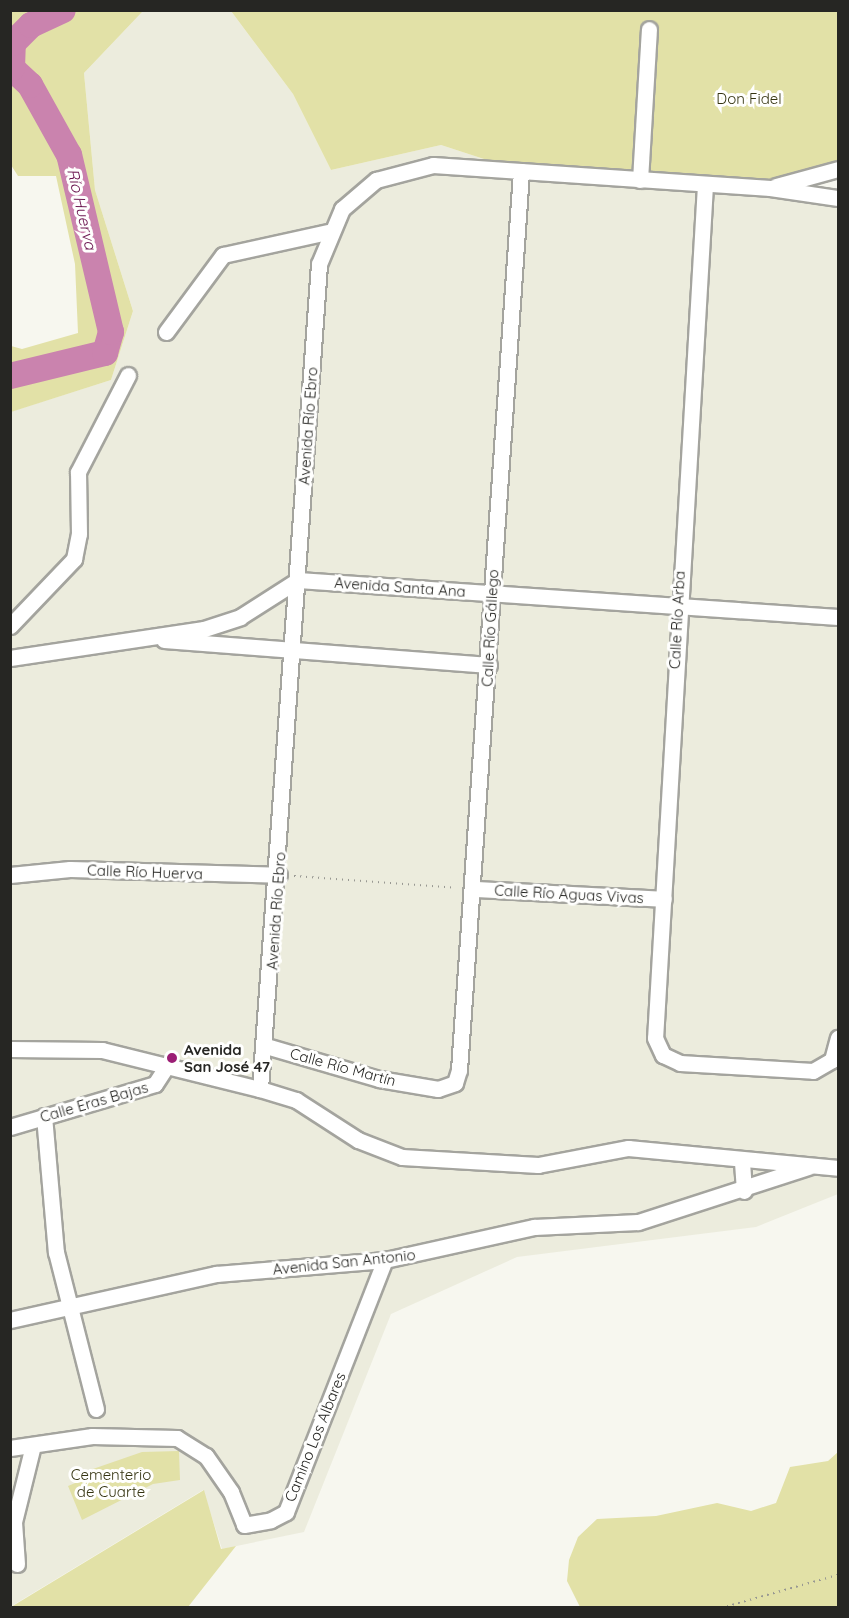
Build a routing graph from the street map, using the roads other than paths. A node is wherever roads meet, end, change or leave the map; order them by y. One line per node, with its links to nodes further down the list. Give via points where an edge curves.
1 (649, 29): 4 (street)
2 (838, 168): 6 (street, Avenida Río Ebro)
3 (521, 171): 4 (street, Avenida Río Ebro); 8 (street, Avenida Río Ebro, via 433,165 395,171 353,197); 12 (street, Calle Río Gállego)
4 (640, 180): 5 (street, Avenida Río Ebro)
5 (705, 184): 6 (street, Avenida Río Ebro); 13 (street, Calle Río Arba)
6 (771, 188): 7 (street, Avenida Río Ebro)
7 (838, 198)
8 (328, 232): 9 (street, via 223,255); 11 (street, Avenida Río Ebro, via 319,264)
9 (166, 332)
10 (128, 375): 15 (street, via 78,472 79,534 74,559)
11 (298, 580): 12 (street, Avenida Santa Ana); 16 (street, via 225,623); 17 (street, Avenida Río Ebro)
12 (491, 593): 13 (street, Avenida Santa Ana); 19 (street, Calle Río Gállego)
13 (677, 608): 14 (street, Avenida Santa Ana); 23 (street, Calle Río Arba)
14 (838, 618)
15 (10, 626)
16 (155, 639): 17 (street); 18 (street)
17 (292, 652): 19 (street); 21 (street, Avenida Río Ebro)
18 (10, 658)
19 (489, 665): 22 (street, Calle Río Gállego)
20 (10, 875): 21 (street, Calle Río Huerva, via 70,869)
21 (279, 875): 25 (street, Avenida Río Ebro)
22 (474, 889): 23 (street, Calle Río Aguas Vivas); 28 (street, Calle Río Gállego)
23 (664, 899): 24 (street, Calle Río Arba, via 655,1032 663,1054 680,1063 813,1071 832,1060)
24 (838, 1038)
25 (266, 1046): 28 (street, Calle Río Martín, via 379,1079 438,1089); 29 (street, Avenida Río Ebro)
26 (10, 1049): 27 (street, via 102,1050)
27 (168, 1064): 29 (street); 30 (street, Calle Eras Bajas, via 155,1084)
28 (455, 1083)
29 (261, 1089): 32 (street, via 296,1100 358,1140 402,1156 538,1165 628,1148)
30 (44, 1116): 31 (street, Calle Eras Bajas); 37 (street, via 54,1238)
31 (10, 1127)
32 (742, 1162): 33 (street); 35 (street)
33 (814, 1165): 34 (street); 35 (street, Avenida San Antonio)
34 (838, 1167)
35 (744, 1191): 36 (street, Avenida San Antonio, via 638,1222 534,1227)
36 (385, 1260): 37 (street, Avenida San Antonio, via 216,1274); 41 (street, Camino Los Albares, via 286,1512 271,1520 244,1524 231,1492 206,1456 177,1438 92,1436)
37 (70, 1304): 38 (street, Avenida San Antonio); 39 (street)
38 (10, 1320)
39 (96, 1409)
40 (10, 1448): 41 (street, Camino Los Albares)
41 (32, 1449): 42 (street, via 14,1522)
42 (17, 1564)

